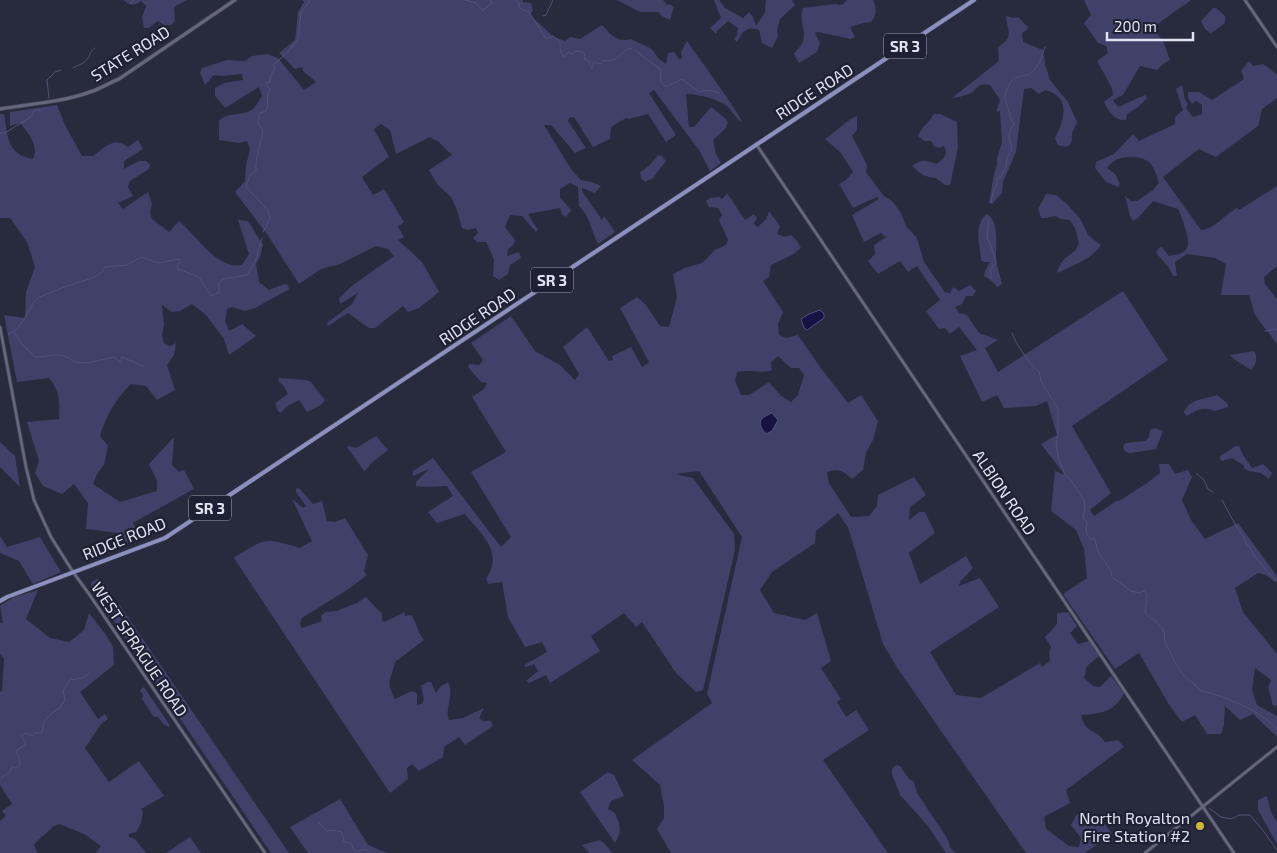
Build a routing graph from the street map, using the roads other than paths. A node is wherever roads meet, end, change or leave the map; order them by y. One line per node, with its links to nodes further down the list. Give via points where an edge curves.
1 (235, 0): 5 (main road, STATE ROAD, via 107,85 73,97)
2 (974, 0): 6 (main road, RIDGE ROAD / SR 3)
3 (1246, 0): 4 (street)
4 (1277, 47)
5 (0, 109)
6 (756, 144): 8 (main road, RIDGE ROAD / SR 3, via 165,538); 11 (street, ALBION ROAD)
7 (0, 327): 8 (street, WEST SPRAGUE ROAD, via 34,500 51,537)
8 (73, 572): 9 (main road, RIDGE ROAD / SR 3); 12 (street, WEST SPRAGUE ROAD)
9 (0, 601)
10 (1277, 747): 11 (street)
11 (1203, 807): 13 (street); 14 (street, ALBION ROAD)
12 (265, 853)
13 (1145, 853)
14 (1234, 853)

